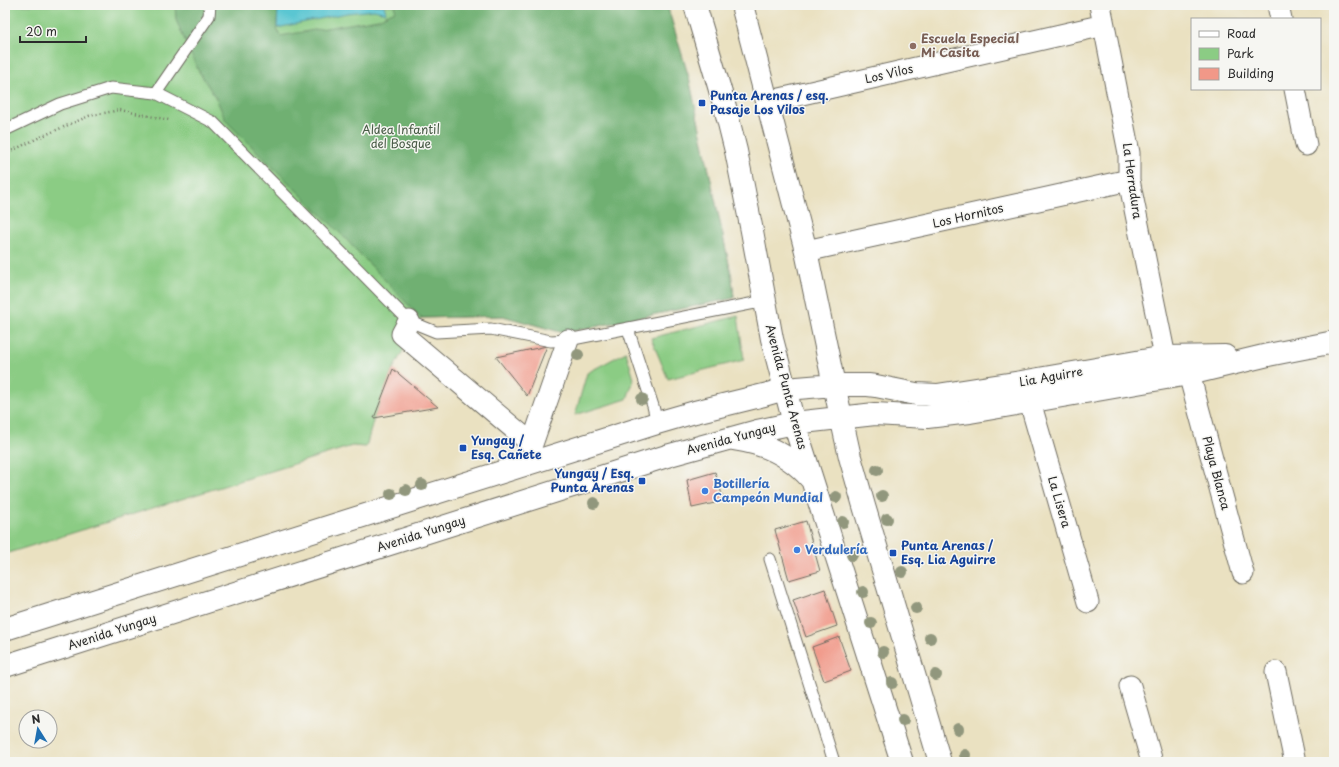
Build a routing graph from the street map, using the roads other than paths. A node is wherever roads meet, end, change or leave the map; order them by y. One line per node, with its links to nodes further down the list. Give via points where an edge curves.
1 (210, 5): 9 (lane, via 209,16)
2 (695, 5): 15 (main road, Avenida Punta Arenas, via 736,152)
3 (742, 5): 10 (main road)
4 (1100, 5): 7 (street, La Herradura)
5 (1278, 5): 6 (street)
6 (1281, 18)
7 (1104, 25): 10 (street, Los Vilos); 13 (street, La Herradura, via 1129,153)
8 (1295, 90): 12 (street)
9 (156, 93): 11 (lane, via 111,88 60,104); 16 (lane, via 214,122)
10 (767, 102): 14 (main road)
11 (5, 130)
12 (1306, 145)
13 (1130, 180): 14 (street, Los Hornitos); 21 (street, La Herradura)
14 (806, 251): 23 (main road)
15 (765, 301): 17 (lane); 24 (main road, Avenida Punta Arenas)
16 (409, 321): 18 (lane, via 436,332 491,329 551,341); 18 (street, via 402,334 532,444)
17 (628, 329): 18 (lane); 28 (lane)
18 (568, 340)
19 (1334, 342): 20 (main road, Lia Aguirre)
20 (1268, 355): 21 (main road, Lia Aguirre); 22 (main road, Lia Aguirre)
21 (1165, 357): 23 (main road, Lia Aguirre, via 937,394 916,394 876,386)
22 (1189, 374): 25 (main road, Lia Aguirre); 32 (street, Playa Blanca)
23 (834, 385): 24 (main road); 26 (main road)
24 (785, 389): 27 (main road, Avenida Punta Arenas); 28 (main road)
25 (1030, 402): 26 (main road, Lia Aguirre, via 927,417 875,414); 33 (street, La Lisera)
26 (841, 417): 27 (main road, Avenida Yungay); 40 (main road, via 864,506)
27 (794, 422): 29 (main road, Avenida Yungay); 30 (main road, Avenida Punta Arenas)
28 (657, 423): 34 (main road)
29 (728, 438): 30 (main road, via 772,449 803,470); 35 (main road, Avenida Yungay)
30 (813, 481): 39 (main road, Avenida Punta Arenas)
31 (770, 559): 38 (lane)
32 (1243, 573)
33 (1088, 602)
34 (5, 629)
35 (5, 666)
36 (1276, 672): 42 (street)
37 (1130, 686): 41 (street)
38 (834, 762)
39 (902, 762)
40 (940, 762)
41 (1152, 762)
42 (1296, 762)

